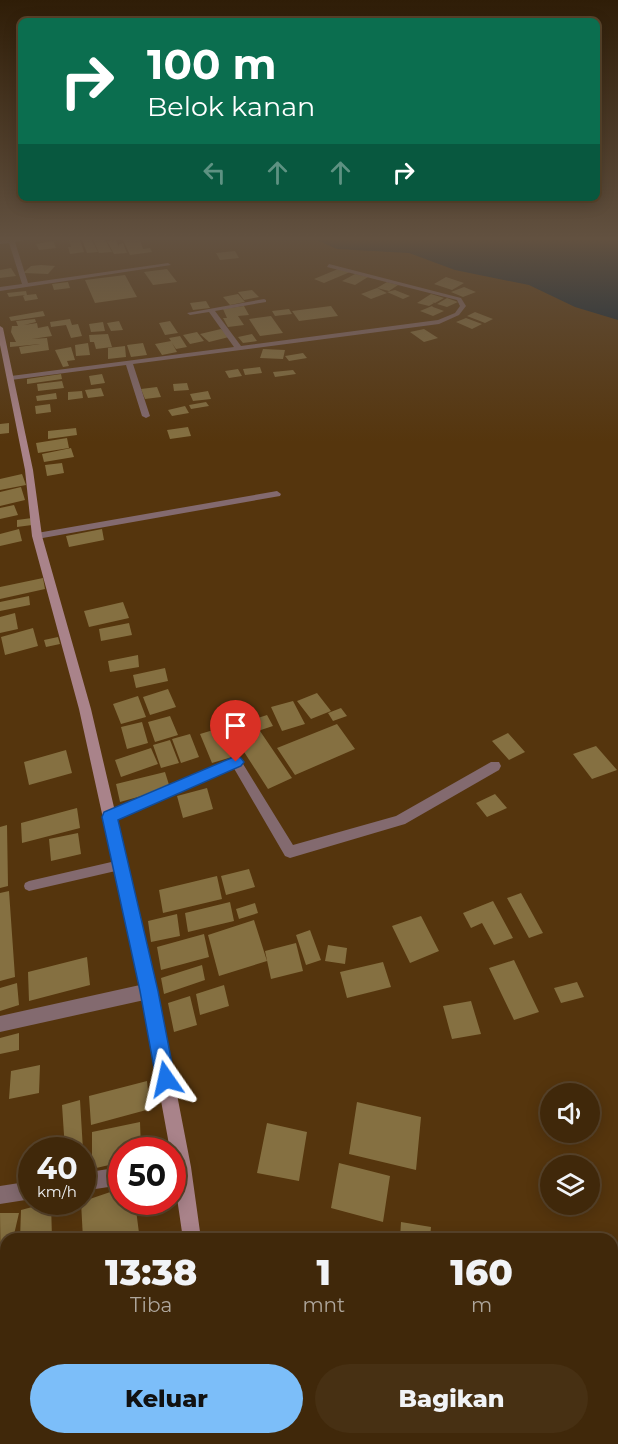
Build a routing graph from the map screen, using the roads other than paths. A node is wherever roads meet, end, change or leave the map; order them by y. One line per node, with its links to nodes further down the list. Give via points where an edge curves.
1 (226, 307): 3 (street)
2 (462, 307): 6 (street, via 439,322)
3 (211, 310): 4 (street); 6 (street)
4 (190, 313)
5 (0, 328): 8 (main road)
6 (239, 348): 7 (street)
7 (129, 363): 8 (street); 9 (street)
8 (11, 378): 11 (main road)
9 (146, 416)
10 (277, 494): 11 (street)
11 (37, 536): 14 (main road, via 70,650)
12 (236, 762): 13 (street, via 290,852 400,820); 14 (lane)
13 (495, 766)
14 (110, 817): 15 (main road)
15 (120, 865): 16 (lane); 17 (main road)
16 (29, 886)
17 (149, 991): 18 (street); 19 (main road)
18 (0, 1024)
19 (173, 1137)
20 (18, 1192): 21 (street)
21 (0, 1195)
22 (186, 1209): 23 (main road)
23 (191, 1233)

